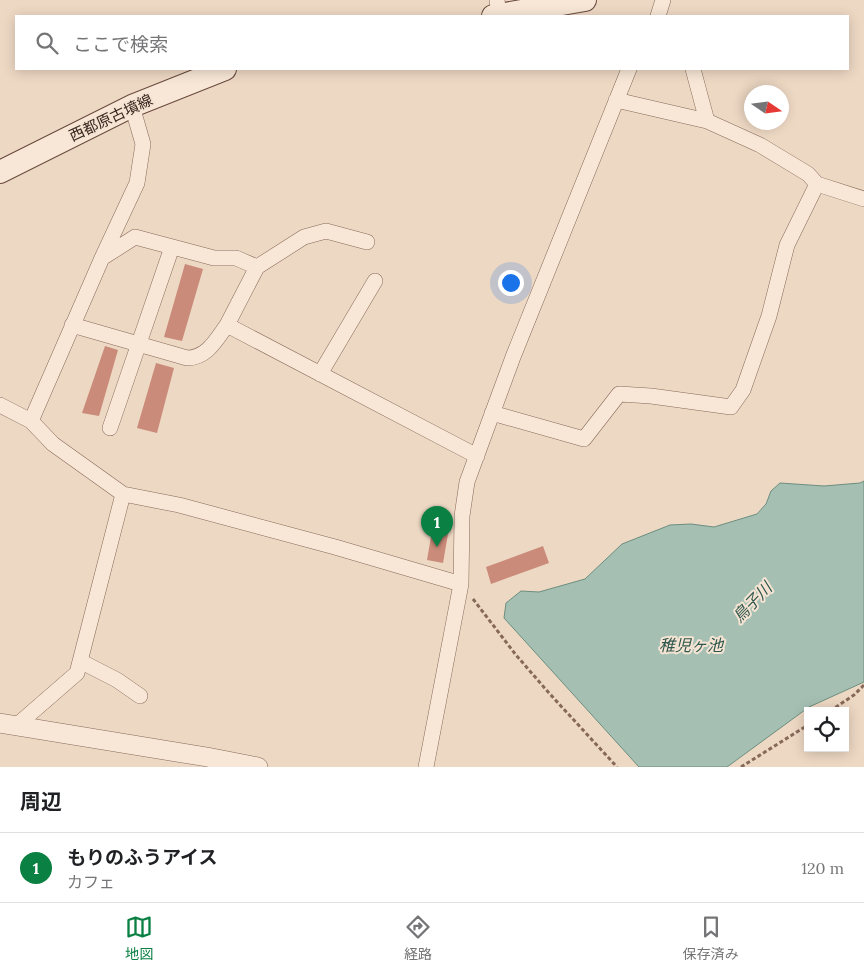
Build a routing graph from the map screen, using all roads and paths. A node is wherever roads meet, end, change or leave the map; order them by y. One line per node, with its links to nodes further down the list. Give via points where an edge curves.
1 (586, 0): 2 (main road)
2 (496, 10)
3 (222, 70): 7 (main road, 西都原古墳線)
4 (629, 70): 6 (street)
5 (693, 70): 8 (street)
6 (616, 100): 8 (street); 22 (street)
7 (132, 106): 9 (main road, 西都原古墳線); 14 (street, via 143,144 137,183)
8 (707, 121): 10 (street, via 760,145 808,174)
9 (0, 172)
10 (817, 184): 11 (street); 22 (street, via 787,245 755,357 743,390 731,407 619,394 584,440)
11 (864, 199)
12 (366, 242): 15 (street, via 326,230 304,237)
13 (172, 247): 14 (street, via 135,237); 15 (street, via 214,258 236,258); 19 (street)
14 (102, 258): 17 (street)
15 (257, 267): 18 (street)
16 (375, 280): 20 (street)
17 (72, 325): 19 (street); 23 (street)
18 (227, 325): 19 (street, via 212,346 198,358 187,358); 20 (street)
19 (139, 344): 24 (street)
20 (320, 374): 25 (street)
21 (0, 405): 23 (street)
22 (492, 413): 25 (street)
23 (31, 421): 26 (street, via 53,444)
24 (110, 428)
25 (477, 456): 27 (street, via 467,482 462,516)
26 (123, 494): 27 (street, via 179,504); 28 (street)
27 (461, 584): 35 (street); 36 (path, via 543,687)
28 (80, 661): 30 (street); 32 (street, via 76,673)
29 (864, 685): 31 (path)
30 (140, 696)
31 (836, 707)
32 (8, 724): 34 (street)
33 (804, 728): 37 (path)
34 (258, 767)
35 (426, 767)
36 (617, 767)
37 (741, 767)

